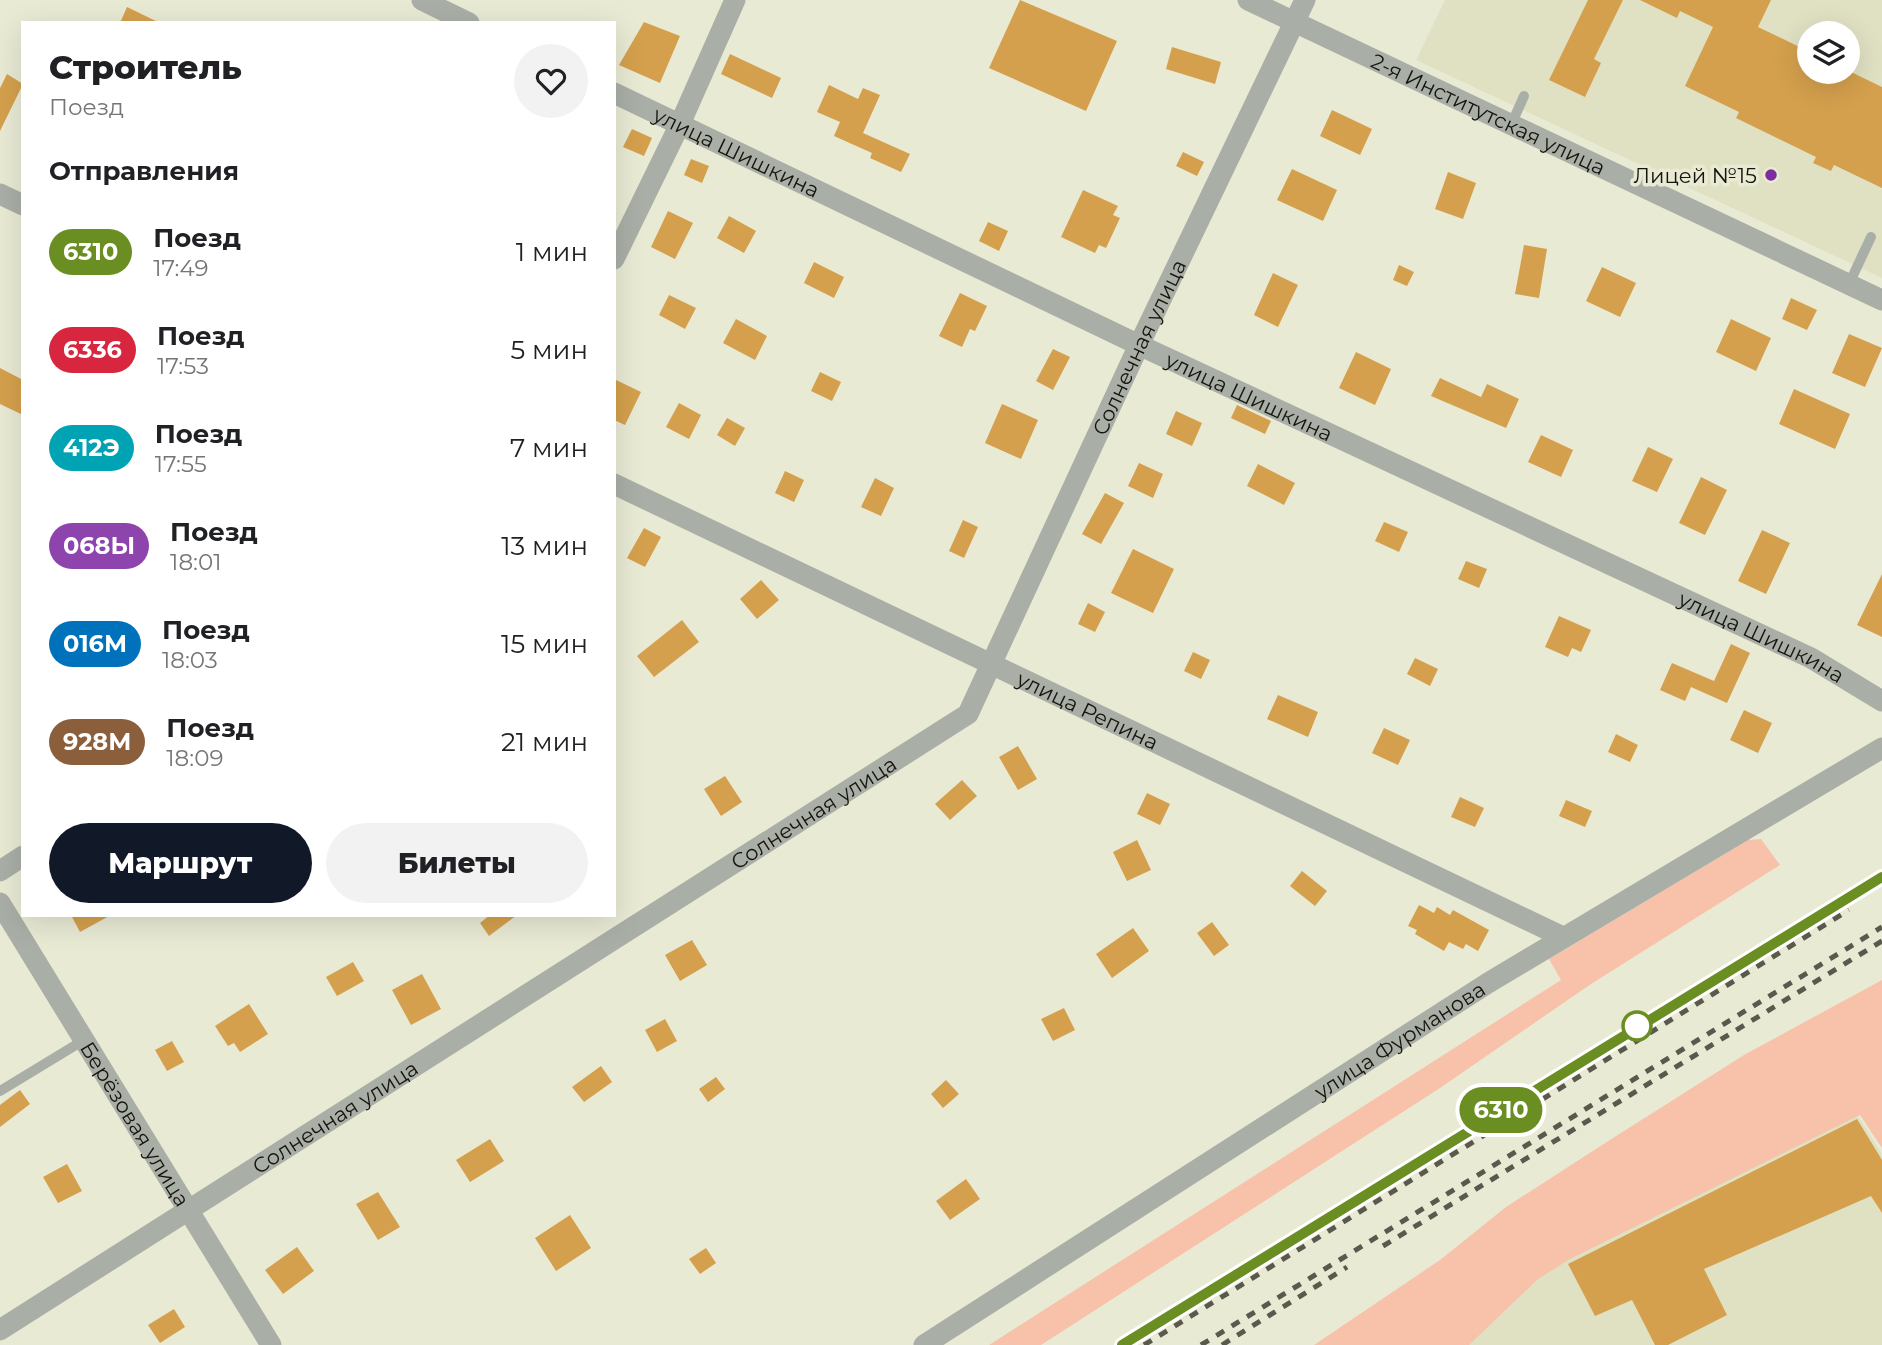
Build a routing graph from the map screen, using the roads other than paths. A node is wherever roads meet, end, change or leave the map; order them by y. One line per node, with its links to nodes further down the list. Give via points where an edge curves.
1 (422, 0): 5 (street)
2 (735, 0): 8 (street)
3 (1248, 0): 4 (street, 2-я Институтская улица)
4 (1300, 10): 9 (street, 2-я Институтская улица); 16 (street, Солнечная улица)
5 (465, 21)
6 (616, 94): 8 (street, улица Шишкина)
7 (1524, 96): 9 (lane)
8 (681, 124): 13 (street); 16 (street, улица Шишкина)
9 (1511, 125): 14 (street, 2-я Институтская улица)
10 (0, 194): 11 (street)
11 (21, 204)
12 (1871, 237): 14 (lane)
13 (616, 255)
14 (1849, 284): 15 (street, 2-я Институтская улица)
15 (1882, 300)
16 (1139, 345): 18 (street, Солнечная улица); 19 (street, улица Шишкина, via 1811,658)
17 (616, 486): 18 (street, улица Репина)
18 (992, 663): 24 (street, улица Репина); 27 (street, Солнечная улица, via 968,714)
19 (1882, 701)
20 (1882, 748): 24 (street, улица Фурманова)
21 (21, 857): 22 (street)
22 (0, 871)
23 (0, 903): 25 (street, Берёзовая улица)
24 (1563, 937): 30 (street, улица Фурманова)
25 (84, 1040): 26 (lane); 27 (street, Берёзовая улица)
26 (0, 1091)
27 (187, 1212): 28 (street, Солнечная улица); 29 (street, Берёзовая улица)
28 (0, 1330)
29 (271, 1345)
30 (924, 1345)

